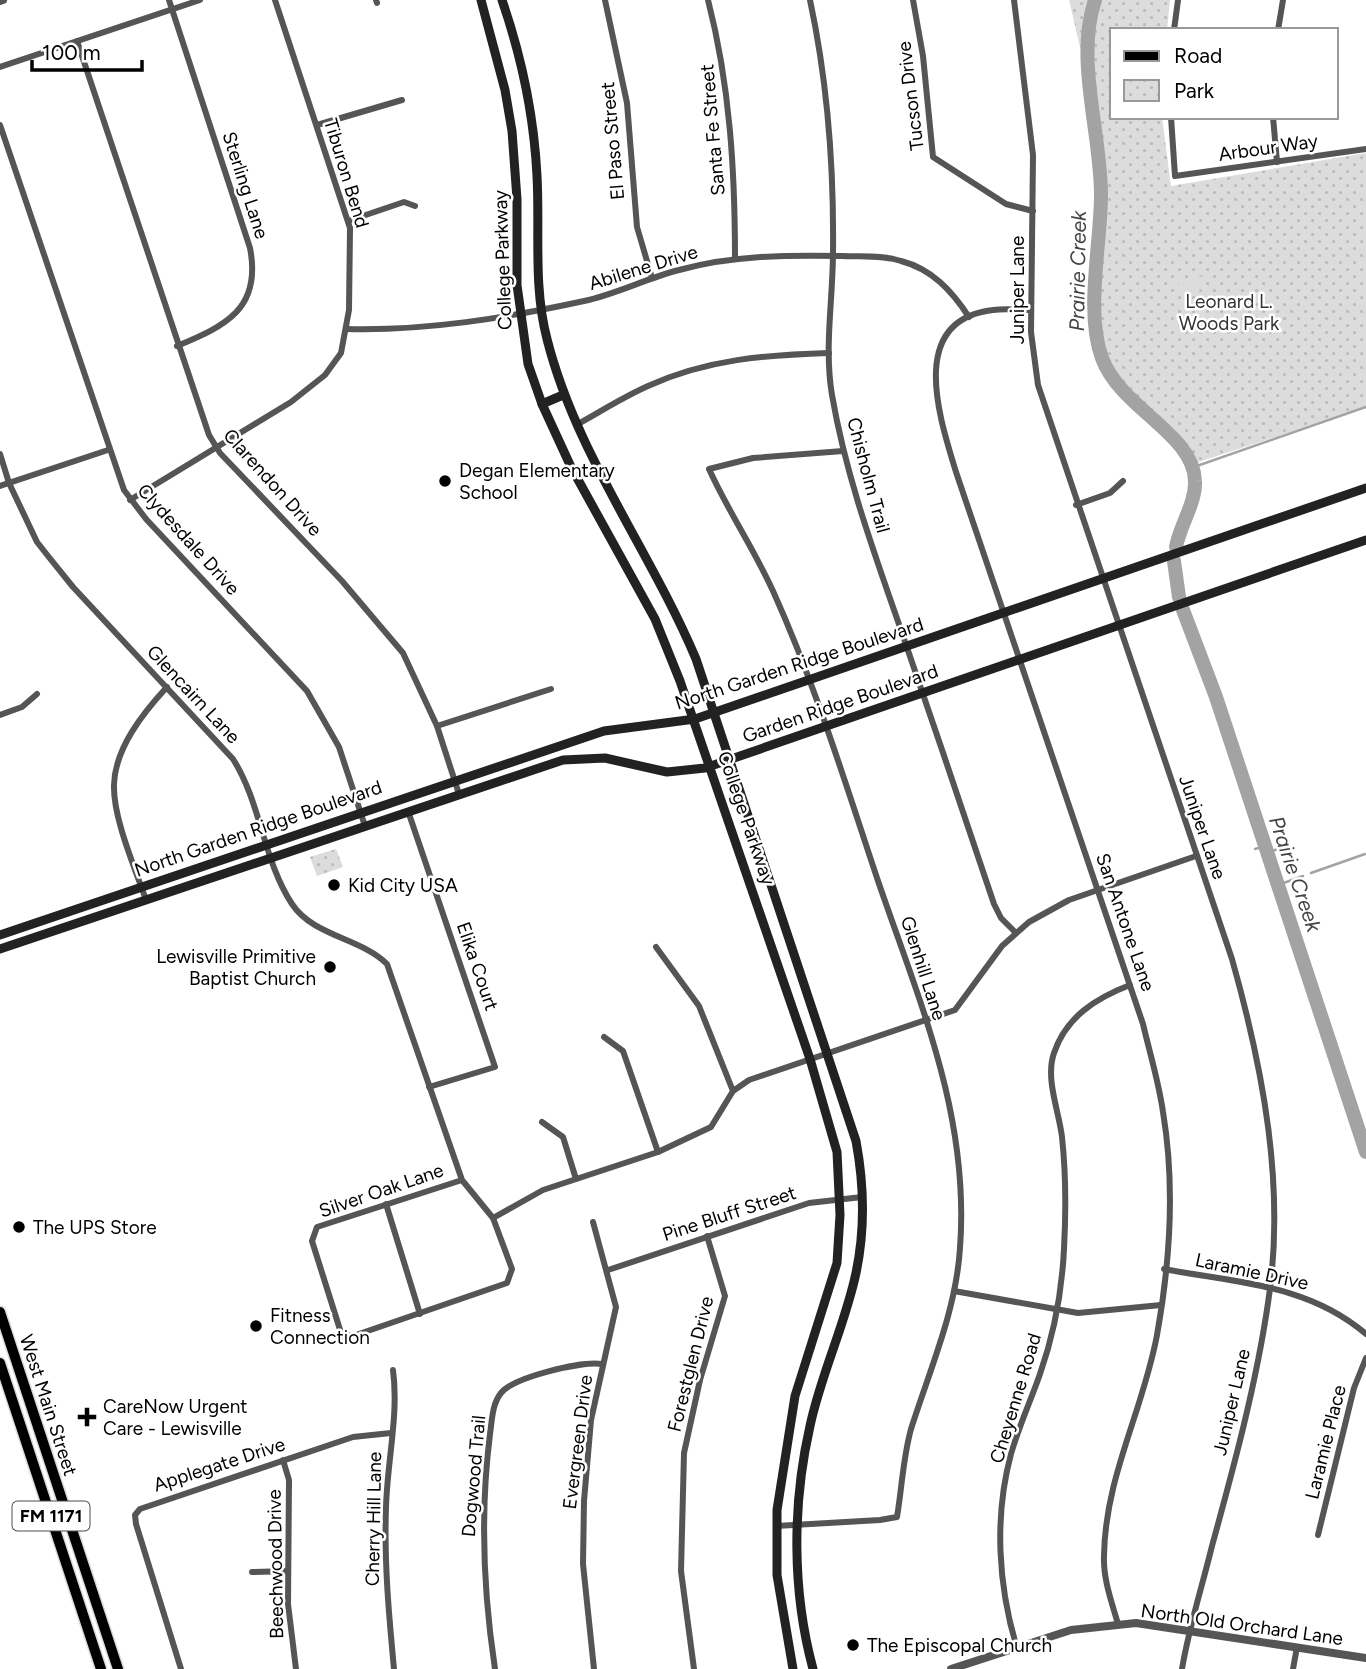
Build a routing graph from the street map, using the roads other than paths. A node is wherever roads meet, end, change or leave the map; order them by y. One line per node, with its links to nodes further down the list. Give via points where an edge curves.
1 (169, 0): 13 (street, Sterling Lane)
2 (200, 0): 13 (street)
3 (275, 0): 22 (street, Tiburon Bend)
4 (481, 0): 33 (main road, College Parkway, via 512,131)
5 (502, 0): 31 (main road, College Parkway, via 521,59 534,135)
6 (605, 0): 30 (street, El Paso Street, via 627,103 637,227)
7 (708, 0): 29 (street, Santa Fe Street, via 727,90)
8 (810, 0): 28 (street, Chisholm Trail, via 828,98)
9 (912, 0): 26 (street, Tucson Drive, via 933,157 1006,204)
10 (1014, 0): 26 (street, Juniper Lane, via 1030,116)
11 (1178, 0): 14 (street)
12 (1283, 0): 15 (street)
13 (172, 9): 16 (street); 36 (street, Sterling Lane, via 253,267 246,298 234,316 217,329)
14 (1174, 28)
15 (1278, 28)
16 (77, 41): 17 (street); 36 (street, Clarendon Drive)
17 (0, 66)
18 (402, 100): 22 (street)
19 (1171, 119): 24 (street, Arbour Way, via 1175,176)
20 (1273, 119): 24 (street)
21 (0, 125): 42 (street, Clydesdale Drive)
22 (317, 125): 27 (street, Tiburon Bend)
23 (1366, 149): 24 (street, Arbour Way)
24 (1277, 162)
25 (415, 206): 27 (street, via 404,202)
26 (1033, 211): 32 (street, Juniper Lane)
27 (348, 220): 35 (street, Tiburon Bend, via 352,265)
28 (833, 256): 29 (street, Abilene Drive); 34 (street, Abilene Drive, via 903,261 947,286); 37 (street, Chisholm Trail)
29 (735, 259): 30 (street, Abilene Drive)
30 (652, 278): 31 (street, Abilene Drive, via 602,298)
31 (541, 310): 33 (street, Abilene Drive); 38 (main road, College Parkway)
32 (1031, 310): 34 (street, via 992,310); 50 (street, Juniper Lane, via 1038,385)
33 (521, 312): 35 (street, Abilene Drive, via 403,330); 39 (main road, College Parkway, via 528,364)
34 (969, 317): 53 (street, San Antone Lane, via 940,348 934,380 946,438)
35 (347, 329): 41 (street, Tiburon Bend, via 341,353 314,386)
36 (177, 346): 41 (street, Clarendon Drive)
37 (829, 353): 40 (street, via 748,357 697,368 649,385); 43 (street, Chisholm Trail, via 831,392)
38 (563, 395): 39 (main road); 40 (main road, College Parkway)
39 (542, 404): 64 (main road, College Parkway, via 571,467 655,619)
40 (575, 425): 62 (main road, College Parkway, via 668,596 696,659)
41 (217, 447): 49 (street, Tiburon Bend); 65 (street, Clarendon Drive, via 381,625 412,670)
42 (108, 450): 46 (street); 49 (street, Clydesdale Drive)
43 (843, 451): 55 (street, Chisholm Trail); 57 (street, Glenhill Lane, via 753,458 709,469 773,592)
44 (0, 454): 46 (street, Glencairn Lane)
45 (1123, 481): 50 (street, via 1110,493)
46 (9, 483): 47 (street); 58 (street, Glencairn Lane, via 37,542 72,587)
47 (0, 486)
48 (1366, 488): 52 (main road, North Garden Ridge Boulevard)
49 (130, 500): 72 (street, Clydesdale Drive, via 307,691 335,739)
50 (1076, 505): 52 (street, Juniper Lane)
51 (1366, 540): 54 (main road, Garden Ridge Boulevard)
52 (1102, 579): 53 (main road, North Garden Ridge Boulevard); 54 (street, Juniper Lane)
53 (1004, 613): 55 (main road, North Garden Ridge Boulevard); 56 (street, San Antone Lane)
54 (1118, 626): 56 (main road, Garden Ridge Boulevard); 75 (street, Juniper Lane)
55 (906, 646): 57 (main road, North Garden Ridge Boulevard); 60 (street, Chisholm Trail)
56 (1020, 659): 60 (main road, Garden Ridge Boulevard); 78 (street, San Antone Lane)
57 (809, 680): 62 (main road, North Garden Ridge Boulevard); 66 (street, Glenhill Lane)
58 (167, 687): 74 (street, Glencairn Lane, via 239,768); 77 (street, via 141,715 114,782 116,806)
59 (551, 689): 65 (street)
60 (921, 693): 66 (main road, Garden Ridge Boulevard); 82 (street, Chisholm Trail, via 994,904)
61 (37, 694): 63 (street, via 22,707)
62 (713, 713): 64 (main road, North Garden Ridge Boulevard); 67 (main road, College Parkway)
63 (0, 715)
64 (695, 719): 68 (main road, College Parkway); 69 (main road, North Garden Ridge Boulevard, via 604,731)
65 (437, 726): 69 (street, Clarendon Drive)
66 (826, 726): 67 (main road, Garden Ridge Boulevard); 87 (street, Glenhill Lane)
67 (729, 760): 68 (main road, Garden Ridge Boulevard); 89 (main road, College Parkway)
68 (711, 766): 70 (main road, Garden Ridge Boulevard, via 667,772 605,758 580,758); 90 (main road, College Parkway)
69 (456, 780): 70 (street, Clarendon Drive); 72 (main road, North Garden Ridge Boulevard)
70 (459, 794): 71 (main road, Garden Ridge Boulevard)
71 (408, 811): 73 (main road, Garden Ridge Boulevard); 91 (street, Elika Court, via 495,1067)
72 (360, 812): 73 (street, Clydesdale Drive); 74 (main road, North Garden Ridge Boulevard)
73 (365, 825): 76 (main road, Garden Ridge Boulevard)
74 (266, 844): 76 (street, Glencairn Lane); 77 (main road, North Garden Ridge Boulevard)
75 (1196, 856): 78 (street); 105 (street, Juniper Lane, via 1245,1006 1263,1091 1274,1207)
76 (271, 857): 79 (main road, Garden Ridge Boulevard); 91 (street, Glencairn Lane, via 292,905 313,924 387,964)
77 (142, 886): 79 (street); 80 (main road, North Garden Ridge Boulevard)
78 (1098, 890): 82 (street, via 1056,905); 86 (street, San Antone Lane)
79 (146, 900): 81 (main road, Garden Ridge Boulevard)
80 (61, 914): 81 (main road); 83 (main road, North Garden Ridge Boulevard)
81 (65, 927): 85 (main road, Garden Ridge Boulevard)
82 (1016, 932): 87 (street, via 988,962 955,1010)
83 (0, 935)
84 (656, 947): 92 (street, via 699,1006)
85 (0, 948)
86 (1130, 985): 103 (street, San Antone Lane, via 1164,1114 1169,1178); 108 (street, Cheyenne Road, via 1080,1013 1064,1032 1051,1063 1065,1170 1064,1248)
87 (925, 1020): 89 (street); 106 (street, Glenhill Lane, via 950,1102 961,1163 960,1248)
88 (604, 1037): 94 (street, via 623,1051)
89 (828, 1052): 90 (street); 97 (main road, College Parkway, via 856,1141)
90 (810, 1059): 92 (street, via 749,1080); 98 (main road, College Parkway, via 837,1152)
91 (429, 1087): 96 (street, Glencairn Lane)
92 (733, 1091): 94 (street, via 711,1127)
93 (542, 1122): 95 (street, via 563,1137)
94 (658, 1152): 95 (street)
95 (576, 1179): 100 (street, via 543,1190)
96 (462, 1180): 99 (street, Silver Oak Lane); 100 (street, Glencairn Lane)
97 (862, 1197): 98 (street, Pine Bluff Street); 121 (main road, College Parkway, via 856,1274 809,1427)
98 (840, 1199): 102 (street, Pine Bluff Street, via 809,1203); 122 (main road, College Parkway, via 836,1263 794,1395)
99 (386, 1204): 110 (street); 110 (street, Silver Oak Lane, via 317,1227 312,1241 342,1336)
100 (493, 1218): 110 (street, Glencairn Lane, via 512,1269 507,1283)
101 (593, 1222): 104 (street, Evergreen Drive)
102 (707, 1236): 104 (street, Pine Bluff Street); 140 (street, Forestglen Drive, via 725,1296 684,1453 681,1571)
103 (1164, 1269): 105 (street, Laramie Drive); 107 (street, San Antone Lane)
104 (608, 1270): 115 (street, Evergreen Drive, via 616,1307)
105 (1270, 1289): 111 (street, Laramie Drive, via 1314,1299); 128 (street, Juniper Lane, via 1259,1356)
106 (954, 1291): 108 (street); 121 (street, Glenhill Lane, via 912,1429 897,1517)
107 (1161, 1306): 108 (street, via 1087,1314); 126 (street, San Antone Lane, via 1143,1393 1113,1478 1108,1514 1104,1559)
108 (1056, 1310): 131 (street, Cheyenne Road, via 1041,1371 1011,1453 1003,1499 1002,1578)
109 (0, 1311): 112 (main road, West Main Street / FM 1171)
110 (420, 1314)
111 (1366, 1334)
112 (15, 1358): 114 (street); 119 (main road, West Main Street / FM 1171)
113 (1366, 1358): 123 (street, Laramie Place, via 1354,1388)
114 (0, 1363): 120 (main road, West Main Street / FM 1171)
115 (602, 1364): 138 (street, Dogwood Trail, via 572,1366 509,1386 494,1405 482,1539); 139 (street, Evergreen Drive, via 591,1420 584,1501 583,1564)
116 (393, 1370): 117 (street, Cherry Hill Lane, via 396,1395)
117 (391, 1433): 118 (street, Applegate Drive, via 353,1437); 137 (street, Cherry Hill Lane, via 385,1548)
118 (283, 1460): 124 (street, Beechwood Drive, via 289,1480); 135 (street, Applegate Drive, via 149,1504 135,1515)
119 (65, 1508): 120 (main road); 127 (main road, West Main Street / FM 1171)
120 (50, 1513): 129 (main road, West Main Street / FM 1171)
121 (796, 1525): 122 (street, Glenhill Lane); 142 (main road, College Parkway, via 798,1572)
122 (776, 1526): 141 (main road, College Parkway, via 777,1575)
123 (1318, 1535)
124 (288, 1571): 125 (street); 136 (street, Beechwood Drive)
125 (252, 1572)
126 (1118, 1624): 128 (street, North Old Orchard Lane); 131 (street, North Old Orchard Lane, via 1071,1630)
127 (106, 1630): 129 (main road); 134 (main road, West Main Street / FM 1171)
128 (1190, 1631): 130 (street, North Old Orchard Lane); 144 (street, Juniper Lane)
129 (90, 1635): 133 (main road, West Main Street / FM 1171)
130 (1297, 1647): 132 (street, North Old Orchard Lane); 145 (street)
131 (1017, 1648): 143 (street, North Old Orchard Lane)
132 (1366, 1658)
133 (101, 1669)
134 (118, 1669)
135 (181, 1669)
136 (296, 1669)
137 (394, 1669)
138 (495, 1669)
139 (594, 1669)
140 (694, 1669)
141 (793, 1669)
142 (813, 1669)
143 (951, 1669)
144 (1182, 1669)
145 (1293, 1669)

